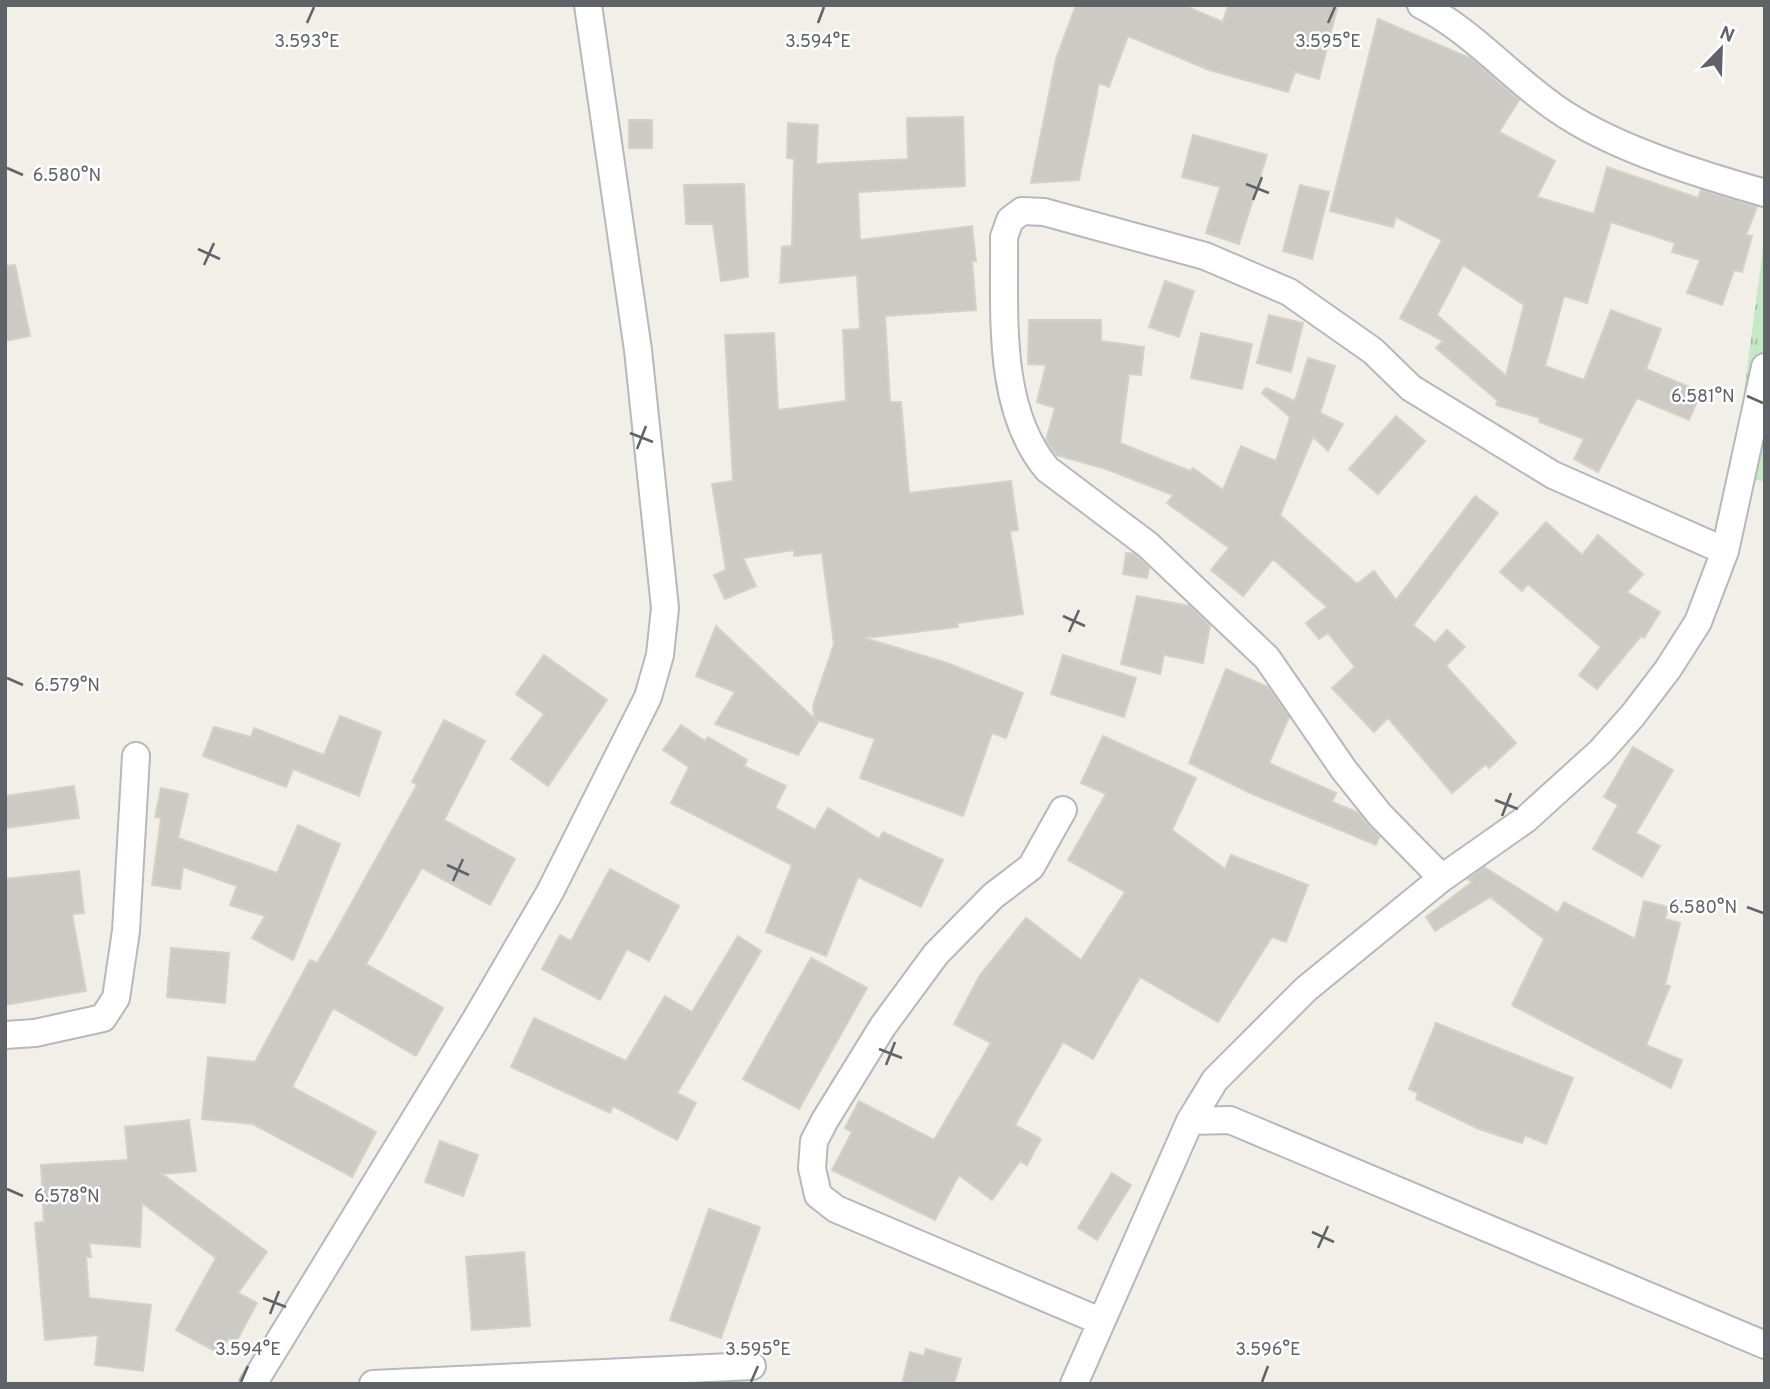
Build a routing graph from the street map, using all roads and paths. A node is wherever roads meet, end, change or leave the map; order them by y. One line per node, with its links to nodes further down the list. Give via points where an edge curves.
1 (587, 5): 16 (street, via 638,350 665,608 660,655 648,697 550,892)
2 (1421, 5): 3 (street, via 1447,19 1563,113 1596,134)
3 (1765, 194)
4 (1765, 367): 5 (street)
5 (1725, 551): 8 (street, via 1698,622 1633,715 1527,819); 8 (street, via 1553,475 1411,388 1373,351 1289,292 1205,256 1044,212 1022,211 1010,220 1004,237 1006,347 1018,413 1034,453 1047,469 1148,545 1267,658 1380,815)
6 (136, 756): 9 (street, via 126,931 116,998 103,1018)
7 (1063, 810): 13 (street, via 1031,867 955,932 883,1026 814,1141 812,1168 818,1195 836,1209)
8 (1442, 878): 10 (street, via 1306,989)
9 (5, 1035)
10 (1215, 1080): 11 (street); 12 (street)
11 (1230, 1120): 12 (street); 14 (street)
12 (1190, 1121): 13 (street)
13 (1100, 1321): 18 (street)
14 (1765, 1345)
15 (752, 1366): 17 (street)
16 (253, 1384)
17 (373, 1384)
18 (1074, 1384)

